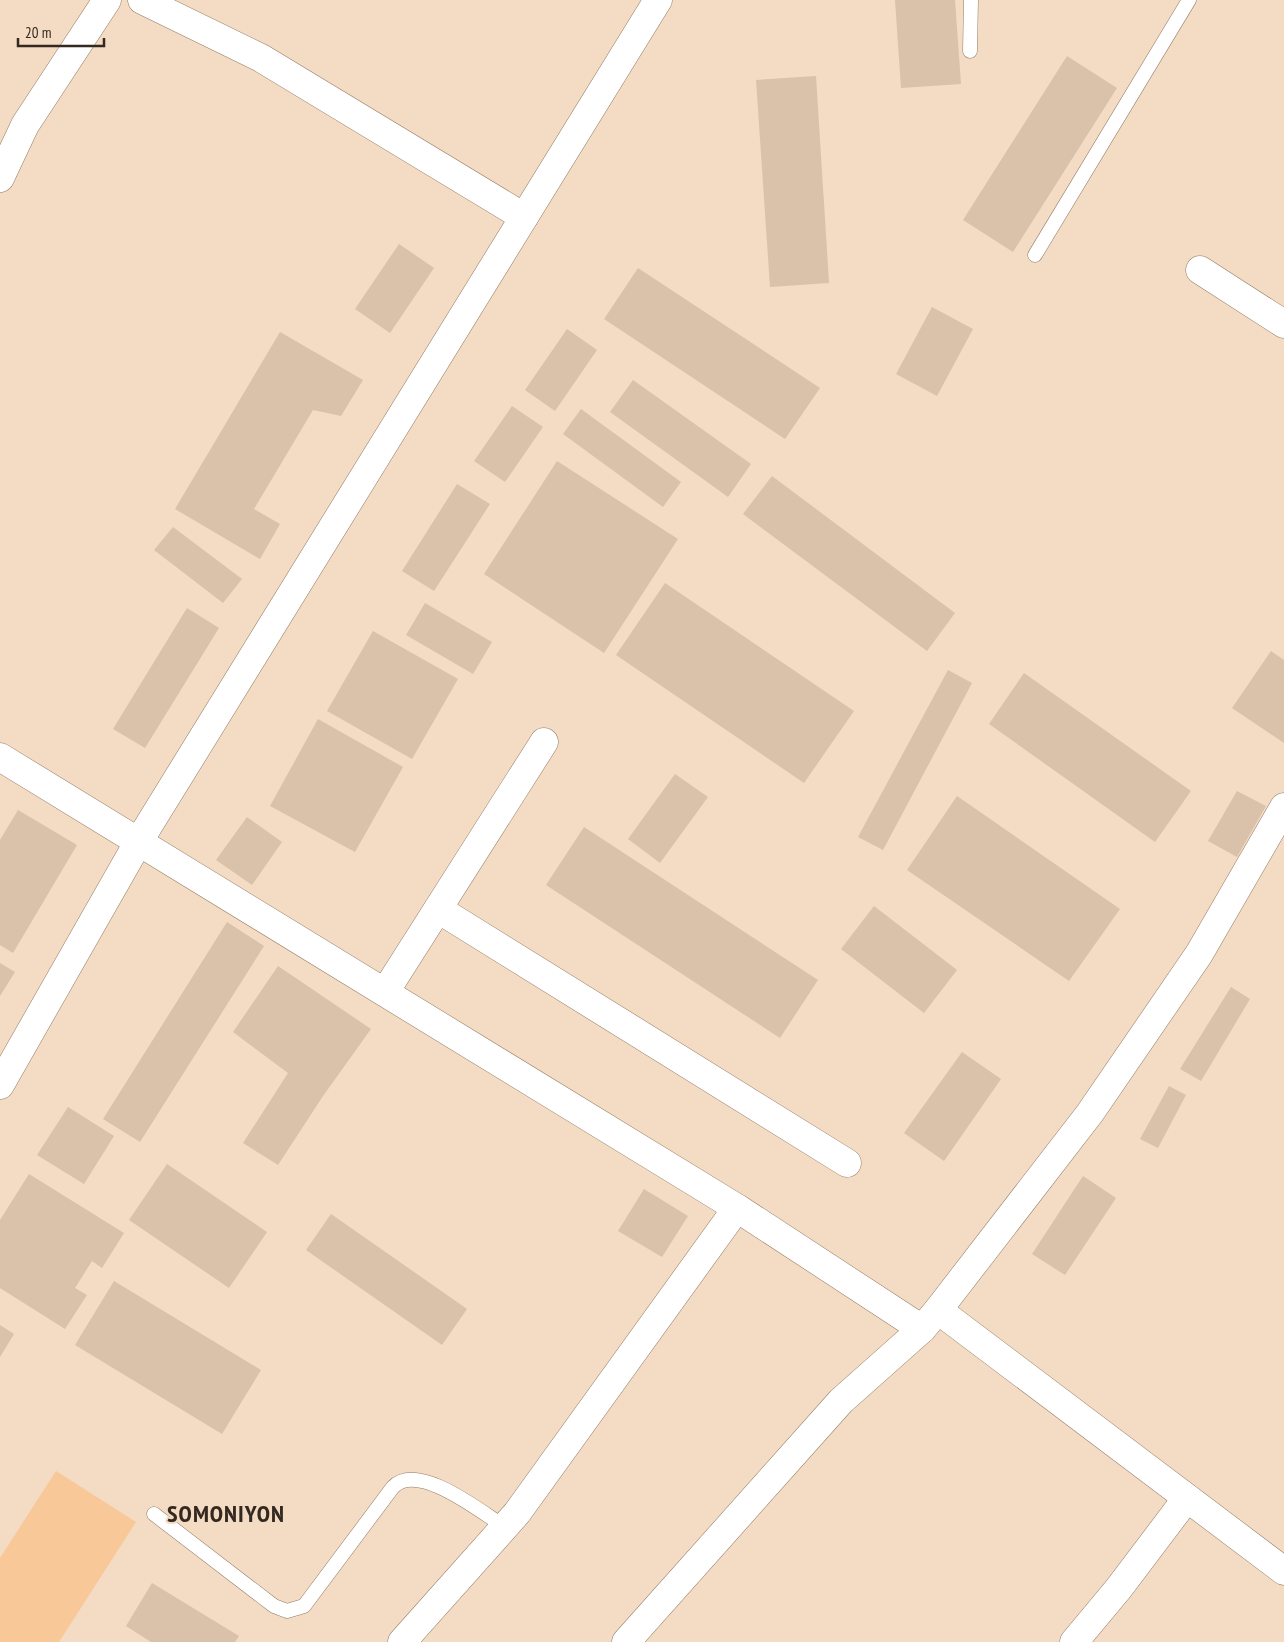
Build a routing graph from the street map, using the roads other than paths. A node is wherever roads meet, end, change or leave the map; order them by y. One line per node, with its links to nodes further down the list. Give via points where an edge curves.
1 (107, 0): 7 (street, via 25,125)
2 (142, 0): 8 (street, via 261,58)
3 (658, 0): 8 (street)
4 (970, 0): 6 (lane)
5 (1189, 0): 9 (lane)
6 (970, 51)
7 (0, 178)
8 (524, 217): 15 (street)
9 (1035, 255)
10 (1200, 270): 11 (street)
11 (1284, 324)
12 (544, 742): 16 (street)
13 (0, 757): 15 (street)
14 (1284, 808): 21 (street, via 1200,954 1090,1113)
15 (139, 841): 17 (street); 18 (street)
16 (438, 909): 17 (street); 19 (street)
17 (385, 992): 20 (street)
18 (0, 1085)
19 (847, 1163)
20 (737, 1208): 21 (street); 24 (street)
21 (930, 1319): 22 (street); 27 (street, via 841,1401)
22 (1187, 1498): 25 (street); 28 (street)
23 (154, 1514): 24 (lane, via 274,1606 286,1611 304,1606 393,1487 402,1480 425,1480)
24 (506, 1527): 26 (street)
25 (1284, 1571)
26 (402, 1642)
27 (626, 1642)
28 (1074, 1642)

